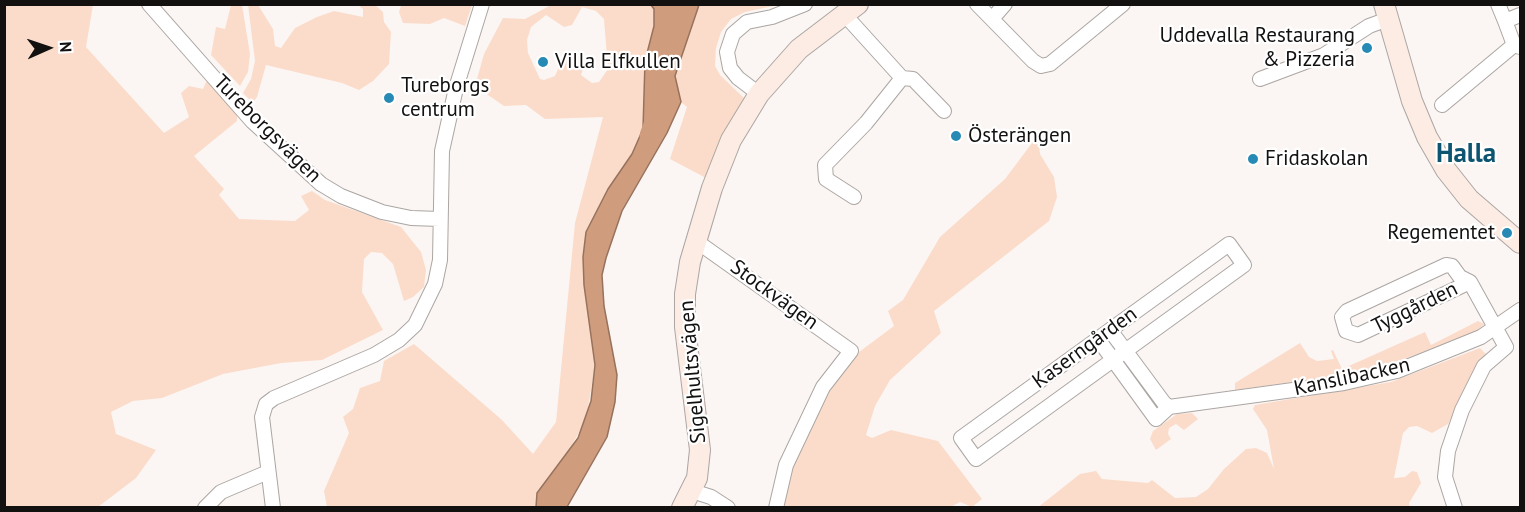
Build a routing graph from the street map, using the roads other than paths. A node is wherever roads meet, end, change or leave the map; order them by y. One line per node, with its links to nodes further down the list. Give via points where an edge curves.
1 (149, 4): 20 (street, Tureborgsvägen, via 252,121 321,184 382,212)
2 (482, 4): 20 (street, via 447,120)
3 (805, 4): 16 (street, via 747,22 733,34 727,52 730,68)
4 (976, 4): 11 (street)
5 (1005, 4): 11 (street)
6 (1123, 4): 11 (street, via 1045,65 1033,61)
7 (1498, 4): 12 (street)
8 (851, 9): 14 (street); 16 (street, Sigelhultsvägen, via 799,49)
9 (1386, 12): 15 (street, via 1324,55); 22 (street, via 1421,123 1446,170 1469,199)
10 (1521, 15): 12 (street)
11 (992, 19)
12 (1505, 21): 13 (street)
13 (1517, 46): 17 (street)
14 (902, 78): 18 (street, via 913,79); 19 (street, via 825,165 826,179)
15 (1260, 79)
16 (759, 94): 21 (street, Sigelhultsvägen, via 731,140)
17 (1442, 105)
18 (944, 111)
19 (854, 197)
20 (440, 219): 31 (street, via 440,260 435,284 414,325 374,355 269,401 262,417)
21 (696, 241): 32 (street, Sigelhultsvägen, via 687,273 684,316 700,450 697,478); 36 (street, Stockvägen, via 851,351 822,387 786,465)
22 (1521, 243)
23 (1470, 282): 23 (street, Tyggården, via 1452,266 1446,266 1347,310 1342,317 1343,327 1358,336); 26 (street, Tyggården)
24 (1521, 310): 26 (street, Kanslibacken)
25 (1110, 330): 27 (street, Kaserngården); 28 (street); 28 (street, Kaserngården, via 1229,244 1244,265)
26 (1495, 330): 30 (street, Kanslibacken, via 1416,365 1376,376); 37 (street, Tyggården, via 1506,347 1484,366 1462,410 1448,451 1445,477)
27 (1098, 339): 29 (street, Kanslibacken); 29 (street, Kaserngården, via 961,438 976,459)
28 (1126, 351): 29 (street, Kaserngården); 30 (street)
29 (1113, 360): 30 (street, Kanslibacken, via 1156,418)
30 (1170, 407)
31 (268, 472): 33 (street, via 220,492); 34 (street)
32 (687, 499): 35 (street, via 706,495)
33 (205, 507)
34 (273, 507)
35 (728, 507)
36 (776, 507)
37 (1455, 507)

